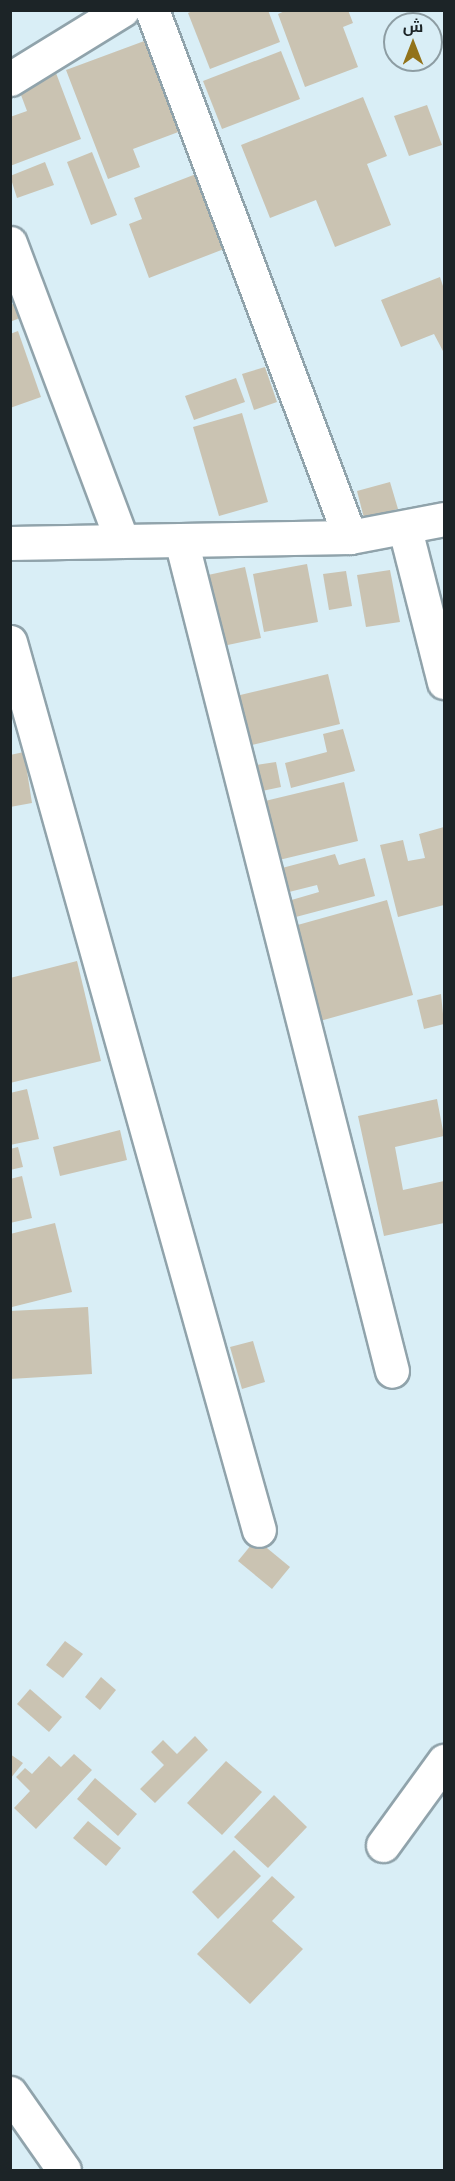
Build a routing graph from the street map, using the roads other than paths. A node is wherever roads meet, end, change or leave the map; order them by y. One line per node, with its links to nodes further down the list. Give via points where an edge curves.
1 (122, 10): 3 (street)
2 (152, 10): 7 (street)
3 (10, 79)
4 (10, 243): 9 (street)
5 (444, 519): 6 (street)
6 (405, 529): 7 (street); 12 (street)
7 (350, 537): 8 (street)
8 (182, 540): 9 (street); 13 (street)
9 (122, 541): 10 (street)
10 (10, 543)
11 (10, 642): 14 (street)
12 (444, 682)
13 (392, 1371)
14 (259, 1530)
15 (444, 1761): 16 (street)
16 (384, 1845)
17 (10, 2094): 18 (street)
18 (64, 2170)

